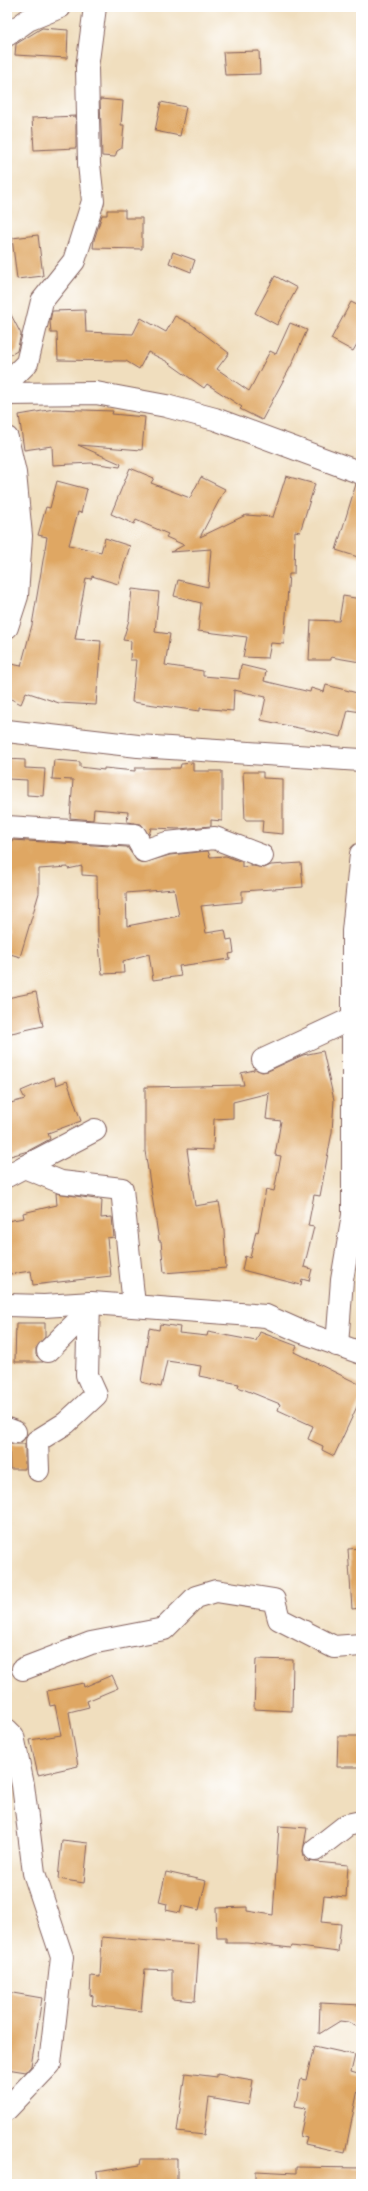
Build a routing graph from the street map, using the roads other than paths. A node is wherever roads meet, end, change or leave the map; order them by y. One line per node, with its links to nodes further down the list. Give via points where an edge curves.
1 (60, 7): 3 (street, via 28,20)
2 (95, 7): 4 (street, via 87,68 89,164 93,201 74,261 42,302 27,363)
3 (7, 35)
4 (7, 384)
5 (7, 394): 7 (street, via 96,394 166,406 215,420)
6 (7, 438): 8 (street, via 16,473 21,536 17,596)
7 (361, 473)
8 (7, 627)
9 (7, 731): 10 (street, via 138,746)
10 (361, 760)
11 (7, 827): 13 (street, via 135,835 144,850 167,843 215,838)
12 (361, 854): 14 (street, via 353,931)
13 (262, 856)
14 (357, 949): 15 (street)
15 (353, 1018): 16 (street); 22 (street, via 353,1215 342,1280)
16 (263, 1060)
17 (95, 1130): 18 (street)
18 (15, 1172): 20 (street, via 61,1182 122,1189)
19 (7, 1305): 21 (street)
20 (134, 1305): 21 (street); 22 (street, via 266,1316)
21 (89, 1306): 23 (street); 25 (street, via 88,1375 96,1395 66,1423 37,1441)
22 (337, 1345): 24 (street)
23 (48, 1351)
24 (361, 1353)
25 (38, 1470)
26 (361, 1645): 27 (street, via 334,1647 279,1619 274,1600 216,1591 196,1597 164,1629 92,1643)
27 (23, 1669)
28 (7, 1730): 31 (street, via 13,1736 23,1785 34,1873 62,1957 50,2064)
29 (361, 1822): 30 (street, via 347,1825)
30 (315, 1850)
31 (7, 2109)

